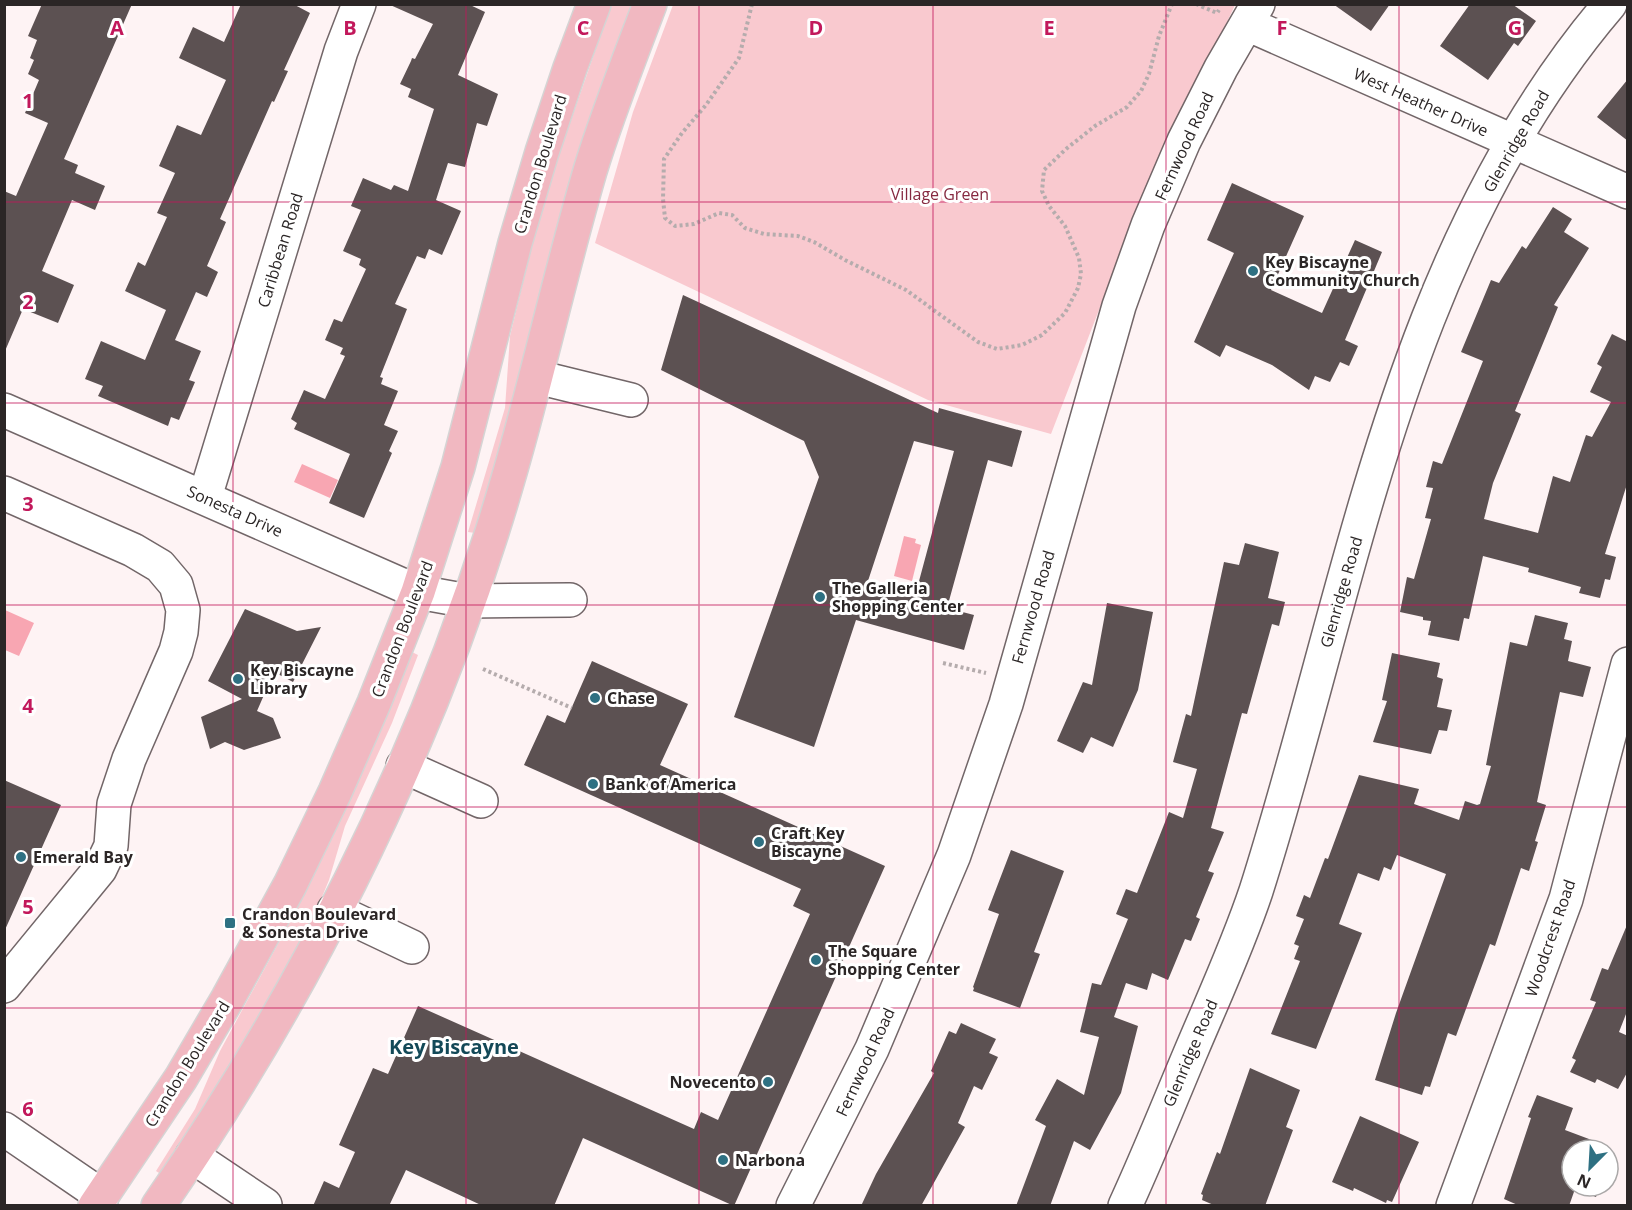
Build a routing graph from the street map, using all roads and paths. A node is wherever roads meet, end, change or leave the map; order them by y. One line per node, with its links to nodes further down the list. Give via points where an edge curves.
1 (359, 4): 15 (street, Caribbean Road, via 341,51)
2 (594, 4): 16 (main road, Crandon Boulevard, via 542,152 458,467)
3 (650, 4): 11 (main road, via 591,169)
4 (752, 4): 5 (path, via 740,58 664,159 665,218 675,226 694,224 719,213 764,234 798,236 814,242 906,290 978,342 997,349 1022,345 1042,335 1065,313 1078,288 1079,258 1065,226 1042,191 1044,170 1141,92)
5 (1172, 4)
6 (1196, 4): 8 (path, via 1217,13)
7 (1610, 4): 9 (street, Glenridge Road, via 1551,82)
8 (1243, 11): 9 (street, West Heather Drive); 22 (street, Fernwood Road, via 1221,68 1148,225 1119,306)
9 (1513, 142): 10 (street, West Heather Drive); 35 (street, Glenridge Road, via 1470,221 1411,359 1378,459 1255,893)
10 (1628, 192)
11 (537, 377): 12 (street); 18 (main road)
12 (631, 400)
13 (4, 410): 15 (street, Sonesta Drive)
14 (4, 493): 28 (street, via 133,550 160,566 176,585 183,610 176,651 114,804 111,846 100,869)
15 (205, 497): 16 (street, Sonesta Drive)
16 (418, 592): 18 (street, Sonesta Drive); 31 (main road, Crandon Boulevard, via 374,703 290,885 181,1078)
17 (570, 600): 18 (street, Sonesta Drive)
18 (468, 601): 24 (main road)
19 (943, 663): 22 (path)
20 (1628, 664): 36 (street, Woodcrest Road, via 1566,899)
21 (483, 669): 23 (path)
22 (1013, 680): 34 (street, Fernwood Road, via 981,781 916,949 872,1049)
23 (572, 708)
24 (403, 766): 25 (street); 26 (main road)
25 (482, 801)
26 (334, 910): 27 (street); 30 (main road, via 279,1013)
27 (412, 947)
28 (4, 986)
29 (4, 1129): 31 (street)
30 (192, 1156): 32 (street); 33 (main road)
31 (99, 1201)
32 (265, 1205)
33 (158, 1206)
34 (794, 1206)
35 (1125, 1206)
36 (1453, 1206)

